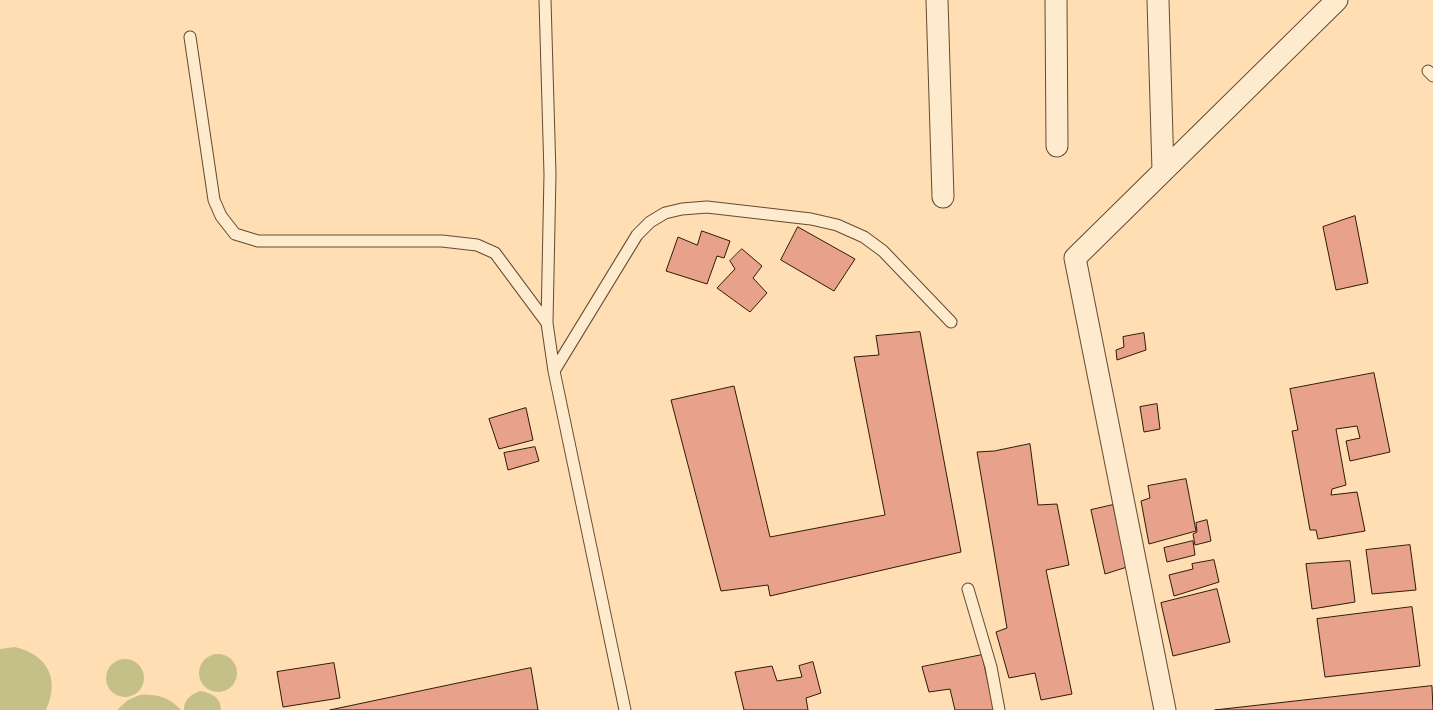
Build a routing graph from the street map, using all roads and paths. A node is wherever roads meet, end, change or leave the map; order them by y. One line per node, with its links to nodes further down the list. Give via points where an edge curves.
1 (545, 0): 11 (lane, via 550,174)
2 (937, 0): 9 (street)
3 (1056, 0): 7 (street)
4 (1158, 0): 8 (street)
5 (1337, 0): 8 (street)
6 (190, 37): 11 (lane, via 214,200 220,216 235,234 258,241 442,241 477,245 495,253)
7 (1057, 146)
8 (1163, 171): 16 (street, via 1075,258)
9 (943, 197)
10 (952, 322): 12 (lane, via 883,251 864,237 837,225 706,207 682,209 665,213 650,222 637,235)
11 (547, 323): 12 (lane)
12 (554, 371): 14 (lane)
13 (968, 589): 15 (lane)
14 (625, 710)
15 (999, 710)
16 (1165, 710)

